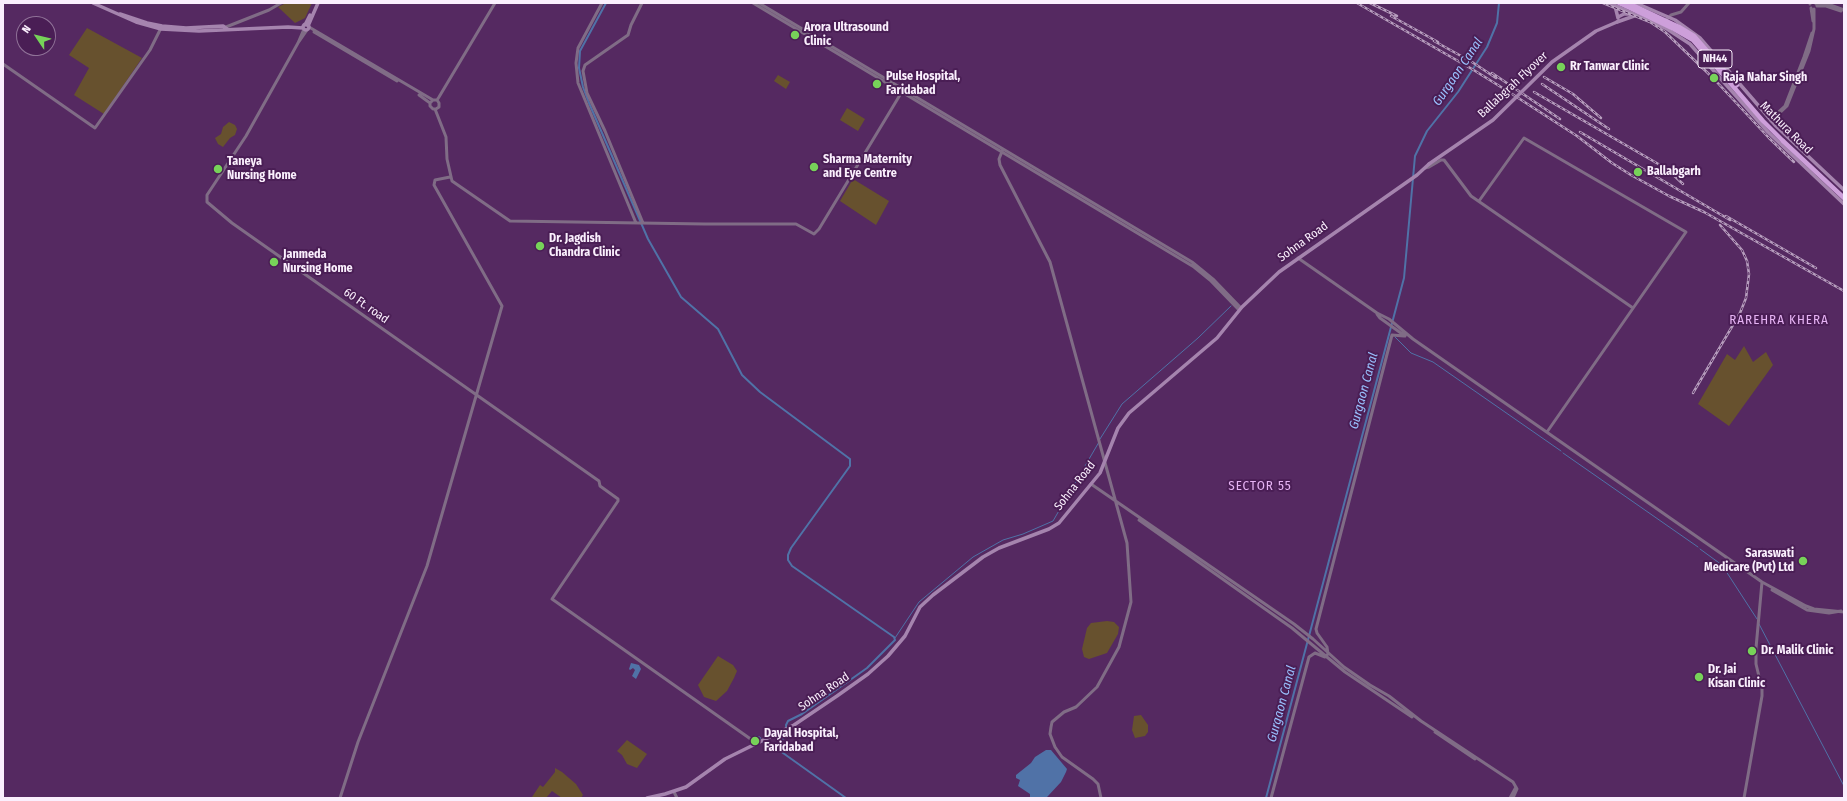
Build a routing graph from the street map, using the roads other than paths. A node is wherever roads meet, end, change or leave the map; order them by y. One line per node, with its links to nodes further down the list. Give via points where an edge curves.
1 (93, 3): 26 (main road, via 129,20)
2 (99, 3): 26 (main road, via 133,19)
3 (281, 3): 27 (street)
4 (317, 3): 28 (main road)
5 (495, 3): 31 (street)
6 (602, 3): 44 (street, via 578,48 578,83)
7 (642, 3): 45 (street, via 630,25 628,36 585,66 582,71 587,93 606,131)
8 (753, 3): 30 (street)
9 (759, 3): 30 (street)
10 (1610, 3): 14 (main road)
11 (1635, 3): 17 (main road); 20 (main road)
12 (1648, 3): 17 (street)
13 (1688, 3): 22 (street, via 1681,10)
14 (1617, 4): 15 (highway, Mathura Road / NH44); 20 (main road); 23 (main road)
15 (1627, 5): 38 (highway, Mathura Road / NH44, bridge, via 1693,40 1763,121)
16 (1813, 5): 19 (street, via 1825,4); 33 (street, via 1813,28 1805,57 1785,106)
17 (1644, 6): 18 (main road); 21 (main road)
18 (1653, 10): 22 (main road); 24 (main road)
19 (1844, 11)
20 (1629, 12): 21 (main road)
21 (1635, 16): 23 (main road, Ballabgrah Flyover); 24 (main road)
22 (1667, 16): 25 (street); 33 (main road, via 1700,38)
23 (1618, 20): 35 (main road, Ballabgrah Flyover, bridge, via 1596,31 1552,62 1493,120)
24 (1648, 21): 25 (main road)
25 (1659, 26): 38 (main road, via 1690,44 1768,132)
26 (162, 28): 27 (main road, via 198,31); 29 (street, via 150,50 95,128)
27 (227, 28): 28 (main road)
28 (306, 28): 31 (street); 52 (street, 60 Ft. road, via 244,139 207,195 207,202 232,223)
29 (3, 64)
30 (902, 91): 34 (street); 45 (street, via 816,232 812,233 796,224)
31 (433, 101): 32 (street, via 431,108); 32 (street, via 439,105)
32 (435, 109): 37 (street, via 446,137)
33 (1771, 120): 38 (main road)
34 (1002, 151): 48 (street, via 1194,267); 54 (street, via 1000,165 1050,262)
35 (1424, 168): 36 (main road, Ballabgrah Flyover); 42 (street, via 1444,160 1468,193)
36 (1416, 175): 46 (main road, Sohna Road)
37 (450, 177): 44 (street, via 452,181 510,221); 52 (street, via 435,180 434,185 502,306)
38 (1834, 186): 39 (main road); 40 (highway, Mathura Road / NH44); 41 (highway, Mathura Road / NH44); 43 (main road)
39 (1844, 190)
40 (1844, 194)
41 (1844, 198)
42 (1479, 201): 47 (street); 47 (street, via 1524,138 1685,230 1686,233)
43 (1844, 204)
44 (636, 223): 45 (street)
45 (642, 223)
46 (1298, 258): 48 (main road, Sohna Road, via 1267,282); 49 (street)
47 (1633, 308): 53 (street)
48 (1240, 309): 54 (main road, Sohna Road, via 1217,338 1129,413 1118,428)
49 (1377, 313): 50 (street); 51 (street, via 1396,324)
50 (1404, 336): 51 (street); 60 (street, via 1393,335 1316,629 1327,646)
51 (1409, 336): 53 (street)
52 (476, 394): 61 (street, 60 Ft. road, via 600,483 600,486 618,500 552,599 752,740); 63 (street, via 427,566 358,742)
53 (1547, 432): 57 (street)
54 (1105, 462): 55 (main road, Sohna Road); 56 (street)
55 (1091, 485): 56 (street); 61 (main road, Sohna Road, via 1058,524 998,548 933,595 920,607 903,639 868,674 789,727)
56 (1116, 502): 59 (street); 59 (street, via 1306,634); 66 (street, via 1128,552 1131,602 1125,627 1119,646 1097,687 1076,707 1064,712 1052,722 1050,727 1055,747 1062,757 1098,784)
57 (1762, 582): 58 (street, via 1807,610 1829,613); 69 (street, via 1756,664 1762,696)
58 (1842, 611)
59 (1310, 640): 60 (street)
60 (1326, 655): 67 (street, via 1315,653 1309,657); 68 (street, via 1345,672 1512,784 1516,789)
61 (754, 745): 62 (main road, Sohna Road, via 725,759 686,787)
62 (674, 792): 64 (main road, Sohna Road); 65 (street)
63 (340, 798)
64 (647, 798)
65 (677, 798)
66 (1100, 798)
67 (1271, 798)
68 (1512, 798)
69 (1744, 798)

